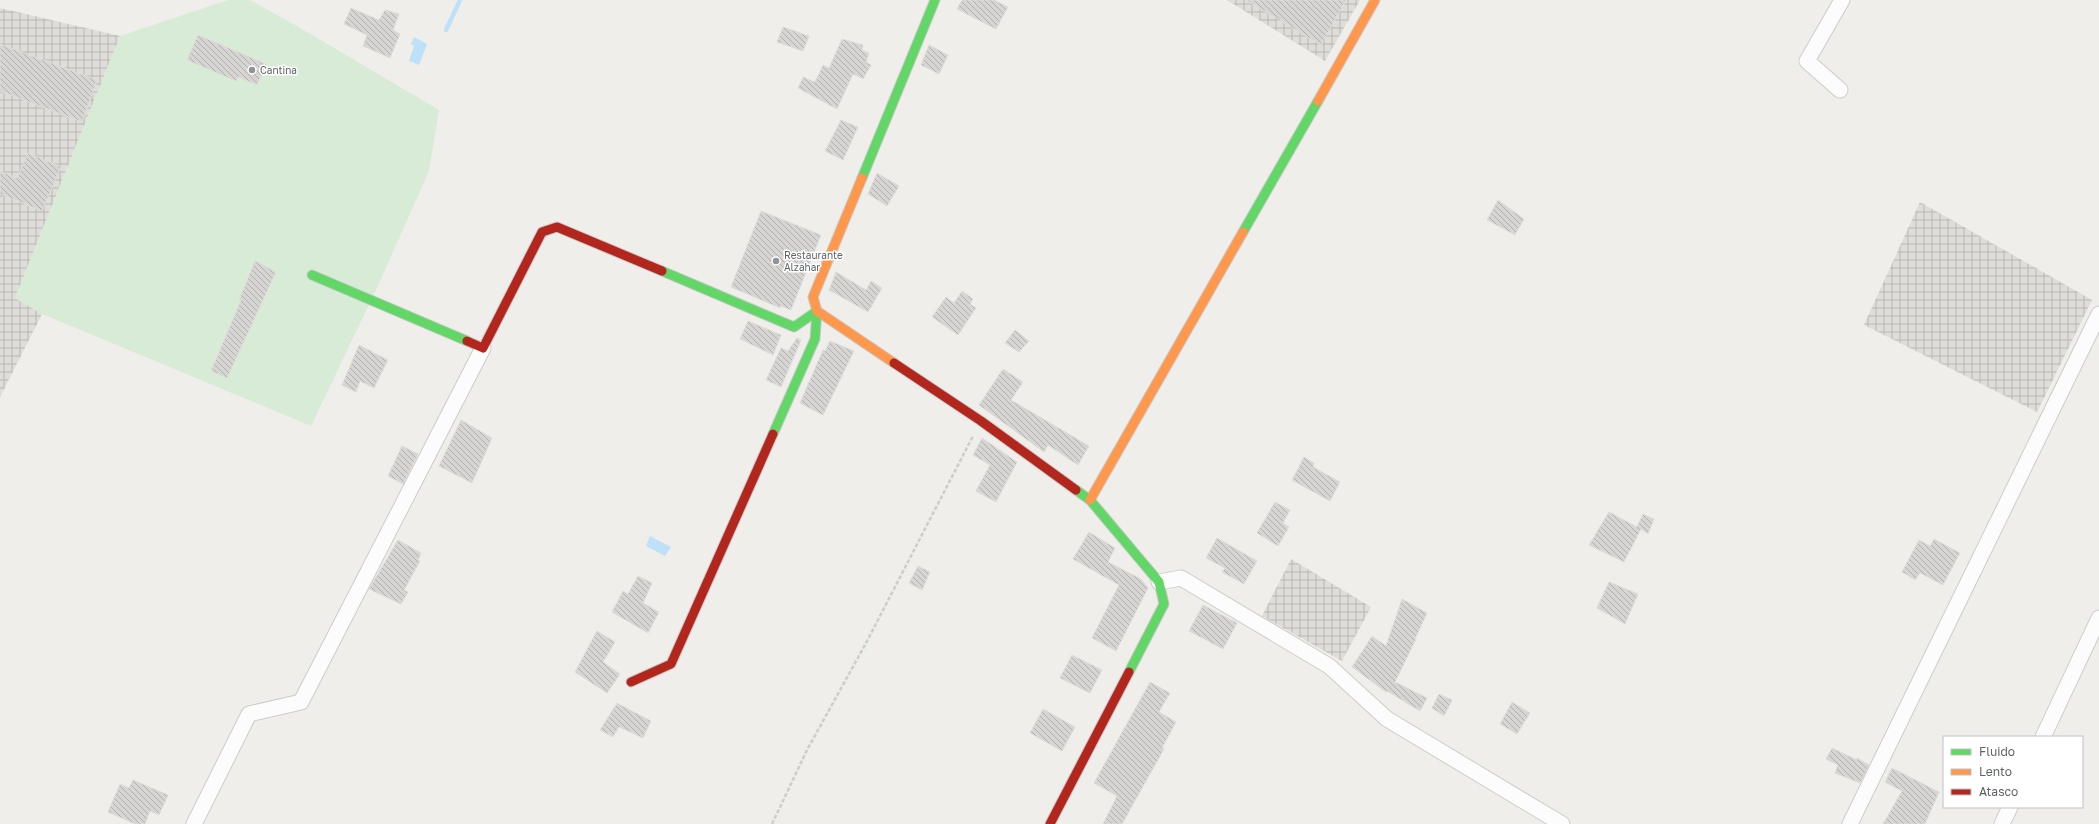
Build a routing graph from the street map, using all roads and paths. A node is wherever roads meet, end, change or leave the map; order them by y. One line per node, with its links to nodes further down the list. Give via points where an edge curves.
1 (935, 0): 6 (street, via 813,297)
2 (1375, 0): 10 (street)
3 (1842, 0): 4 (street, via 1807,61)
4 (1840, 90)
5 (312, 275): 8 (street)
6 (817, 310): 8 (street, via 794,327 558,227 542,232); 9 (street); 13 (street, via 815,339 671,664)
7 (2099, 314): 20 (street)
8 (483, 348): 16 (street, via 301,702 249,714)
9 (981, 421): 10 (street); 17 (path)
10 (1090, 500): 11 (street)
11 (1159, 582): 18 (street, via 1164,604); 19 (street, via 1180,578 1329,666 1387,719)
12 (2099, 618): 14 (street)
13 (631, 682)
14 (2043, 736)
15 (2010, 808): 21 (street)
16 (194, 824)
17 (772, 824)
18 (1050, 824)
19 (1562, 824)
20 (1850, 824)
21 (2002, 824)

